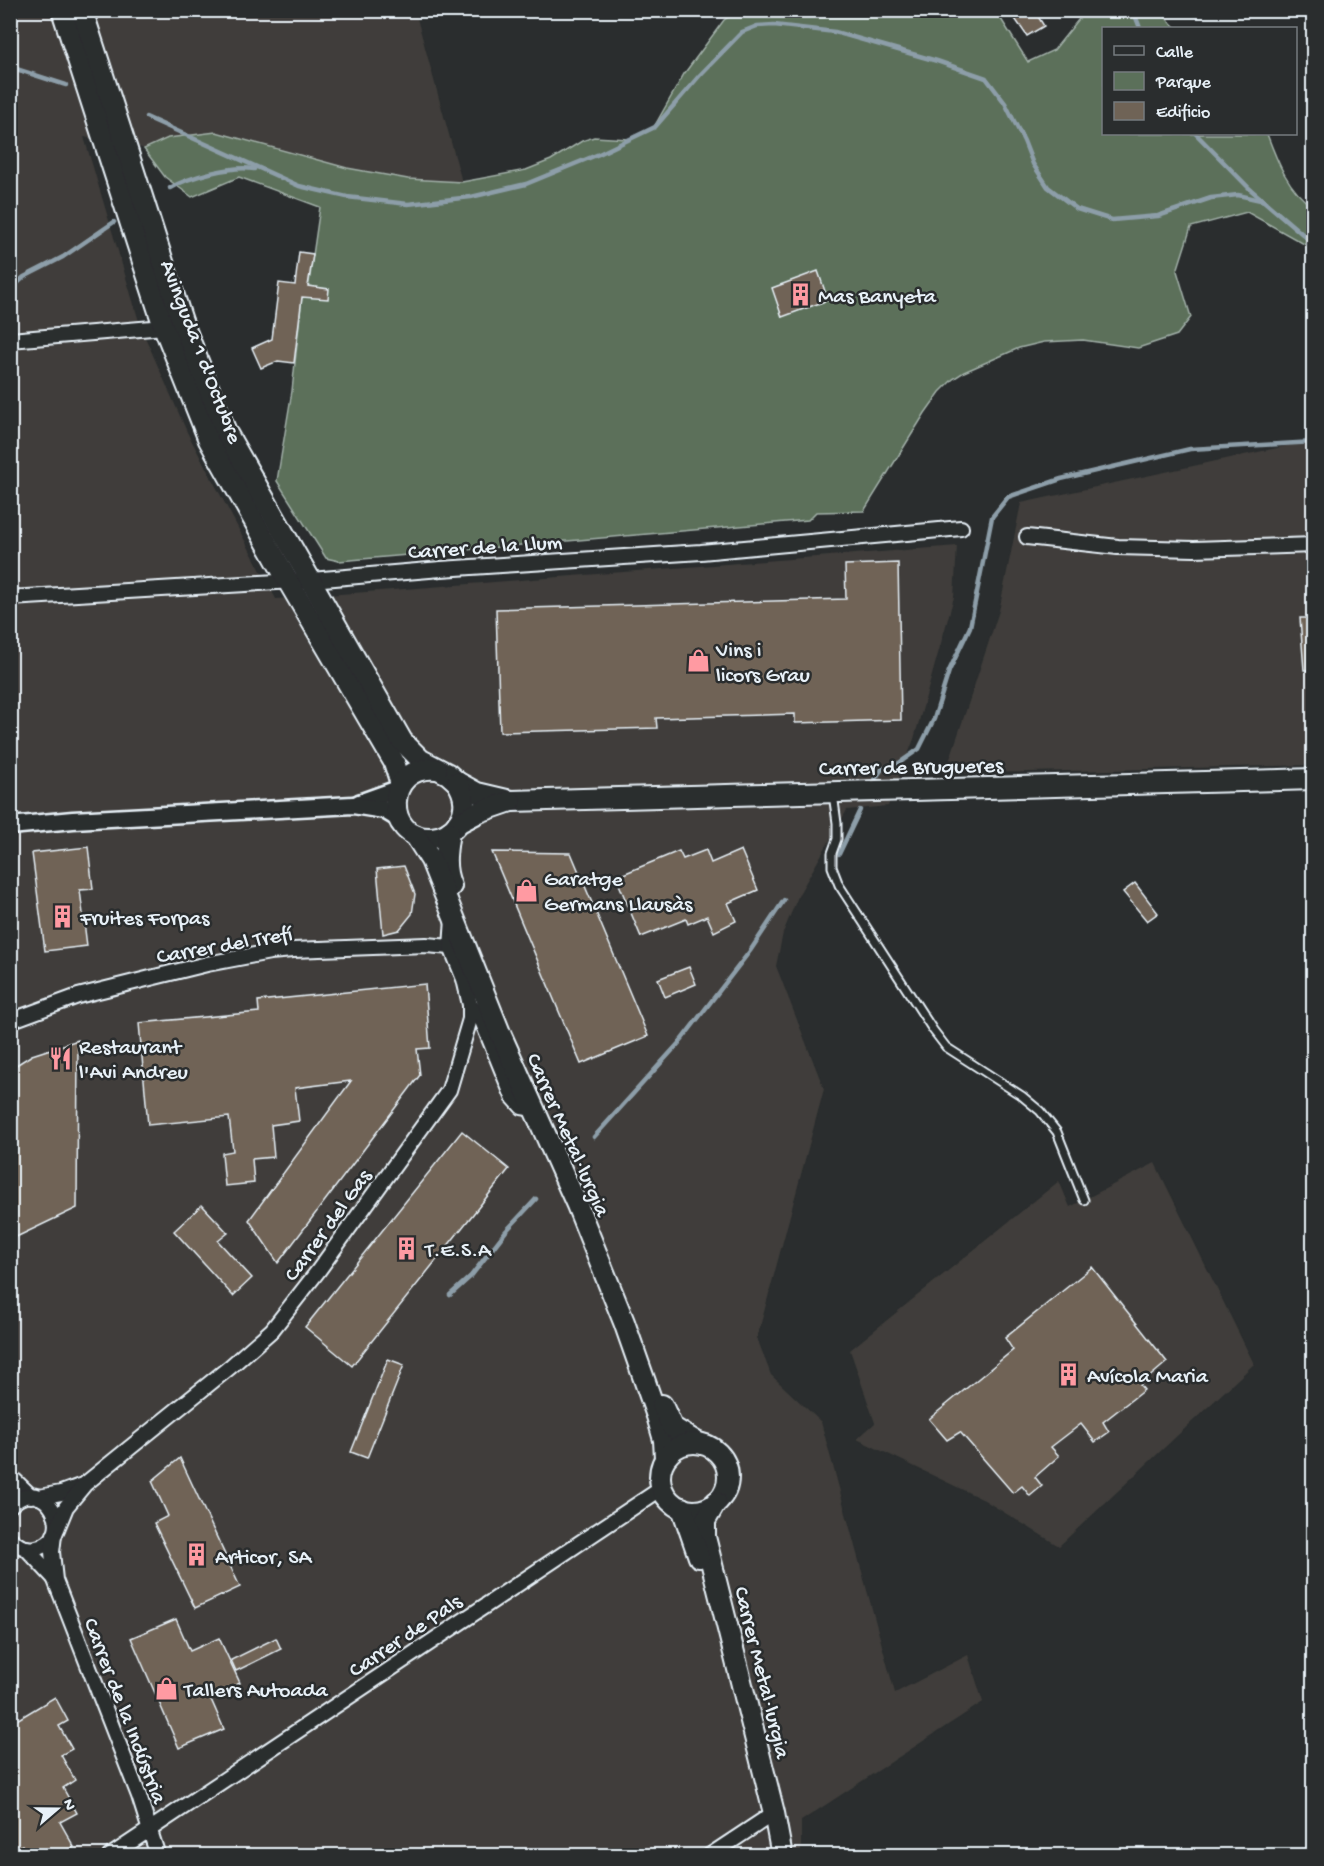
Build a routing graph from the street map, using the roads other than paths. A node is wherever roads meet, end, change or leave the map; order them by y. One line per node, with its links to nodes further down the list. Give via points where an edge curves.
1 (62, 10): 3 (main road, Avinguda 1 d'Octubre, via 104,139)
2 (82, 10): 3 (main road, Avinguda 1 d'Octubre, via 126,146)
3 (173, 324): 4 (street); 8 (main road, Avinguda 1 d'Octubre, via 226,432); 9 (main road, Avinguda 1 d'Octubre, via 209,440)
4 (10, 340)
5 (961, 528): 8 (street, Carrer de la Llum, via 701,552)
6 (1027, 537): 7 (street, via 1118,547)
7 (1314, 545)
8 (310, 580): 9 (street, Carrer de la Llum); 11 (main road, Avinguda 1 d'Octubre)
9 (288, 581): 10 (street, Carrer de la Llum); 11 (main road, Avinguda 1 d'Octubre)
10 (10, 598)
11 (393, 745): 12 (main road); 15 (main road)
12 (436, 769): 14 (main road); 15 (main road, via 417,771)
13 (1314, 779): 16 (main road, Carrer de Brugueres)
14 (457, 782): 17 (main road, via 477,793); 21 (main road, via 465,806)
15 (400, 786): 18 (street); 19 (main road, via 395,801)
16 (832, 791): 17 (main road, Carrer de Brugueres); 28 (lane, via 837,823 832,867 839,885 946,1047 1022,1096 1057,1132)
17 (511, 801): 21 (main road, via 479,812)
18 (353, 805): 19 (street, via 384,810); 20 (street)
19 (399, 819): 22 (main road)
20 (10, 826)
21 (454, 828): 22 (main road, via 436,838); 29 (main road, Carrer Metal·lurgia, via 445,861 446,874 626,1302 662,1406 672,1426)
22 (415, 835): 23 (main road, Carrer Metal·lurgia, via 431,860)
23 (453, 917): 24 (street, Carrer del Gas); 27 (main road, Carrer Metal·lurgia)
24 (451, 947): 25 (street, Carrer del Gas); 26 (street, Carrer del Trefí, via 292,950 252,955 78,996)
25 (470, 1005): 27 (street, via 480,1016 513,1097 522,1107); 32 (street, Carrer del Gas, via 470,1019 448,1090 285,1313 257,1345)
26 (10, 1021)
27 (534, 1109): 30 (main road, Carrer Metal·lurgia, via 624,1322 657,1416)
28 (1084, 1200)
29 (698, 1443): 30 (main road, via 681,1445); 35 (main road, via 715,1450 726,1467 726,1486)
30 (665, 1458): 33 (main road, via 660,1472)
31 (10, 1476): 34 (street)
32 (85, 1484): 34 (street, Carrer del Gas, via 70,1491); 38 (street, Carrer del Gas, via 66,1507)
33 (662, 1488): 37 (main road, via 669,1500); 42 (street, Carrer de Pals)
34 (35, 1496): 36 (street, Carrer del Gas, via 18,1499); 38 (street, via 54,1510)
35 (716, 1502): 37 (main road, via 700,1510); 41 (main road, Carrer Metal·lurgia, via 705,1521 705,1537)
36 (10, 1506)
37 (682, 1508): 41 (main road, Carrer Metal·lurgia, via 701,1563)
38 (55, 1532): 39 (street, via 45,1545 33,1548); 40 (street, Carrer de la Indústria)
39 (16, 1544): 40 (street, Carrer de la Indústria)
40 (55, 1580): 42 (street, Carrer de la Indústria)
41 (769, 1816): 45 (street); 46 (main road, Carrer Metal·lurgia); 47 (main road, Carrer Metal·lurgia)
42 (150, 1828): 43 (street, Carrer de Pals); 44 (street, Carrer de la Indústria)
43 (110, 1856)
44 (158, 1856)
45 (709, 1856)
46 (771, 1856)
47 (782, 1856)

